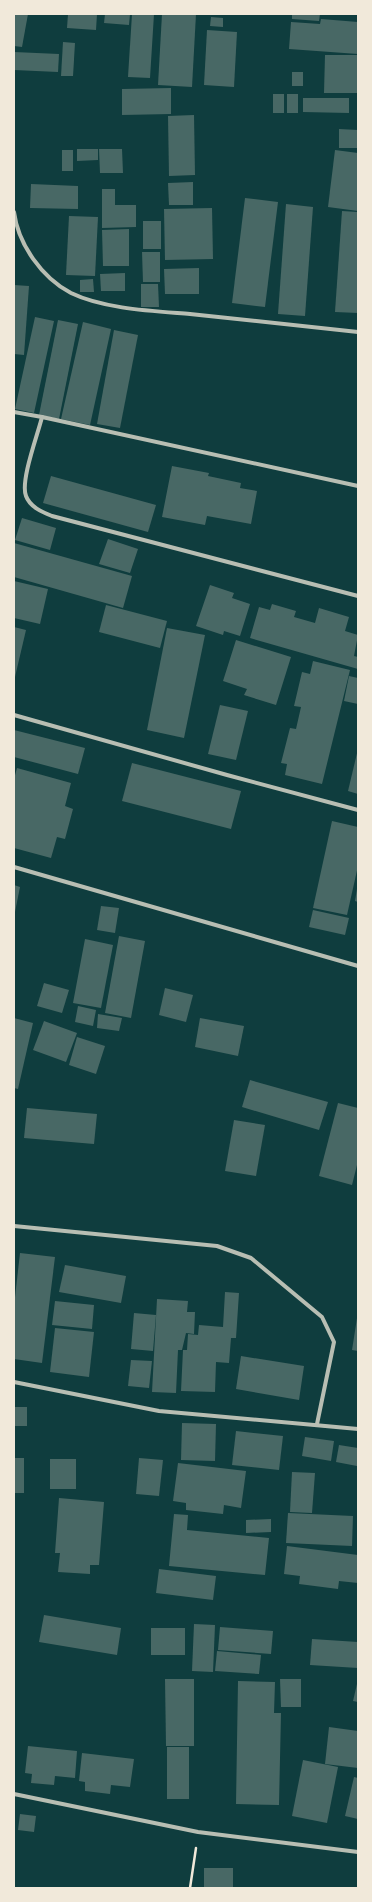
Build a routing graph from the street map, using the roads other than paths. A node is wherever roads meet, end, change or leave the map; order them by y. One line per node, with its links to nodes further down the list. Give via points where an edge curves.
1 (14, 212): 2 (street, via 15,224 26,249 42,271 70,292 93,301 160,311)
2 (358, 332)
3 (14, 412): 4 (street)
4 (42, 417): 5 (street); 6 (street, via 24,484 26,497 36,509 52,516)
5 (358, 486)
6 (358, 596)
7 (14, 715): 8 (street)
8 (358, 810)
9 (14, 867): 10 (street)
10 (358, 966)
11 (14, 1226): 13 (street, via 217,1246 251,1258 322,1317 334,1342)
12 (14, 1382): 13 (street, via 159,1411)
13 (317, 1424): 14 (street)
14 (358, 1429)
15 (14, 1794): 16 (street, via 198,1832)
16 (358, 1852)

